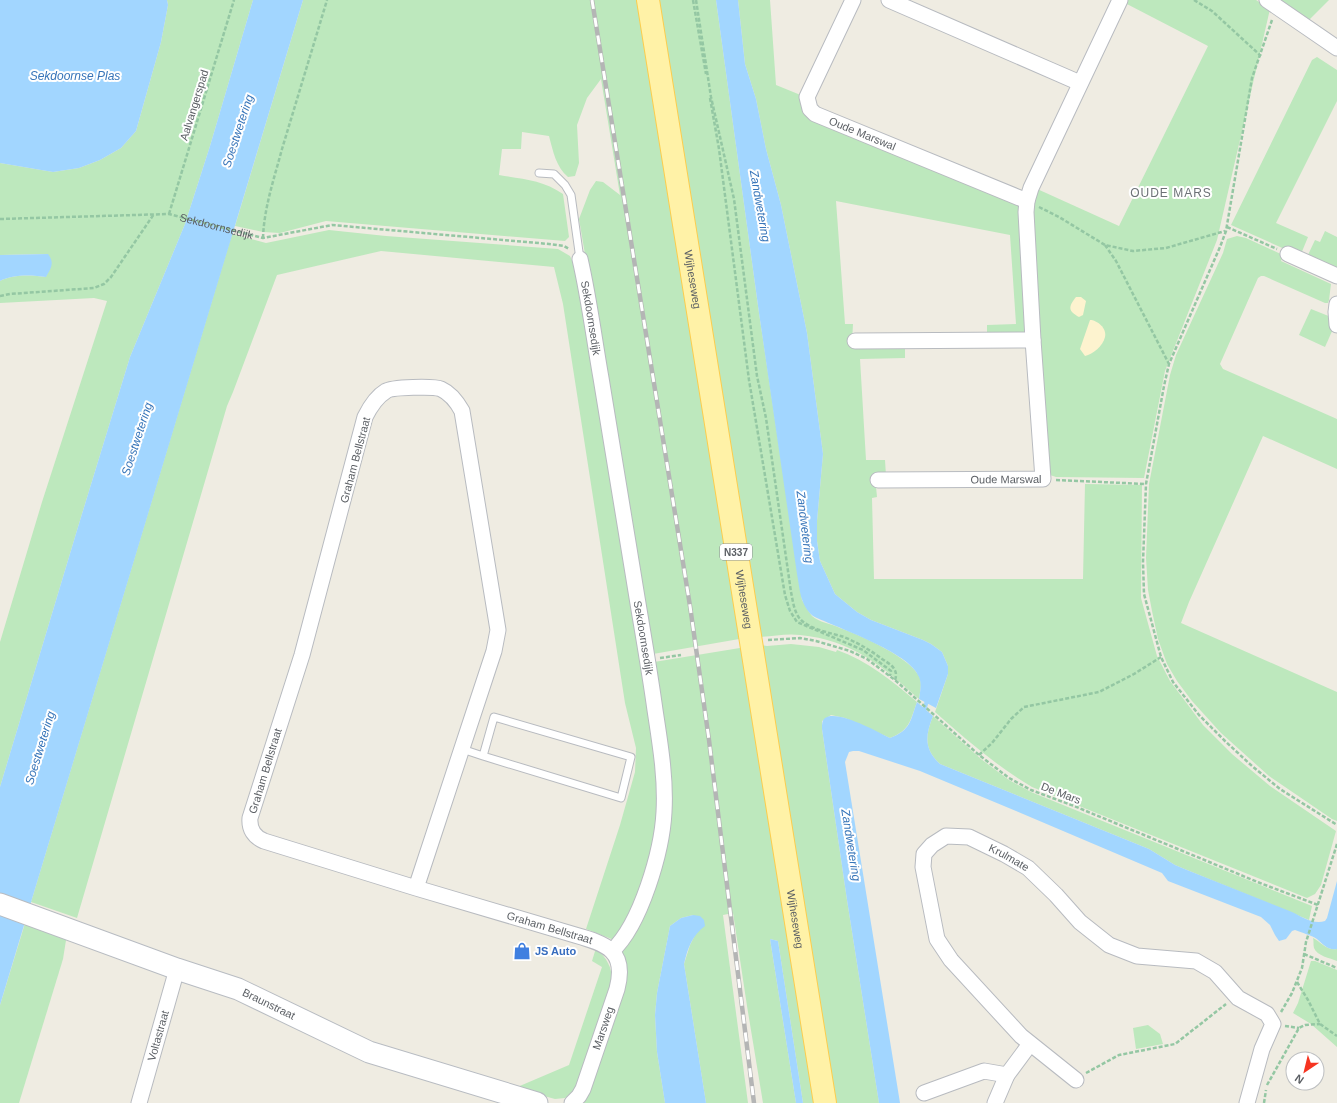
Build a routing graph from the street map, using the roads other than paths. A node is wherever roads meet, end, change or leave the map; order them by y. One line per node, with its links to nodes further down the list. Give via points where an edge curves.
1 (648, 0): 31 (main road, Wijheseweg / N337)
2 (853, 0): 9 (street, Oude Marswal, via 808,97 810,109 815,114)
3 (889, 0): 7 (street)
4 (1120, 0): 7 (street, Oude Marswal)
5 (1272, 3): 6 (street)
6 (1337, 48)
7 (1080, 83): 9 (street, Oude Marswal)
8 (539, 173): 11 (lane, via 554,174 571,195)
9 (1026, 201): 15 (street, Oude Marswal)
10 (1288, 254): 12 (street)
11 (580, 259): 22 (street, Sekdoornsedijk, via 648,660 663,770 662,835 653,871 640,907 622,940)
12 (1337, 276)
13 (1337, 304): 14 (street)
14 (1337, 325)
15 (1033, 340): 16 (street); 17 (street, Oude Marswal, via 1043,479)
16 (855, 341)
17 (878, 480)
18 (462, 749): 19 (lane); 20 (street, Graham Bellstraat); 20 (street, Graham Bellstraat, via 494,651 498,630 462,411 452,397 439,388 387,389 376,398 365,417 302,655 250,822 252,832 264,841)
19 (483, 756): 19 (lane, via 622,798 631,758 494,717)
20 (416, 888): 22 (street, Graham Bellstraat, via 594,940)
21 (0, 904): 23 (street, Braunstraat)
22 (612, 951): 30 (street, Marsweg, via 620,969 617,989 583,1088)
23 (177, 969): 28 (street, Voltastraat); 29 (street, Braunstraat, via 238,989 369,1052)
24 (1030, 1044): 25 (street); 26 (street, Krulmate); 33 (street, Krulmate, via 951,960 936,939 922,867 924,854 946,836 969,837 1028,868 1080,922 1109,945 1137,956 1196,961 1215,972 1236,996 1267,1014 1273,1024 1262,1049)
25 (1007, 1075): 27 (street, via 984,1071); 32 (street)
26 (1076, 1080)
27 (924, 1093)
28 (139, 1103)
29 (537, 1103)
30 (572, 1103)
31 (825, 1103)
32 (995, 1103)
33 (1247, 1103)

